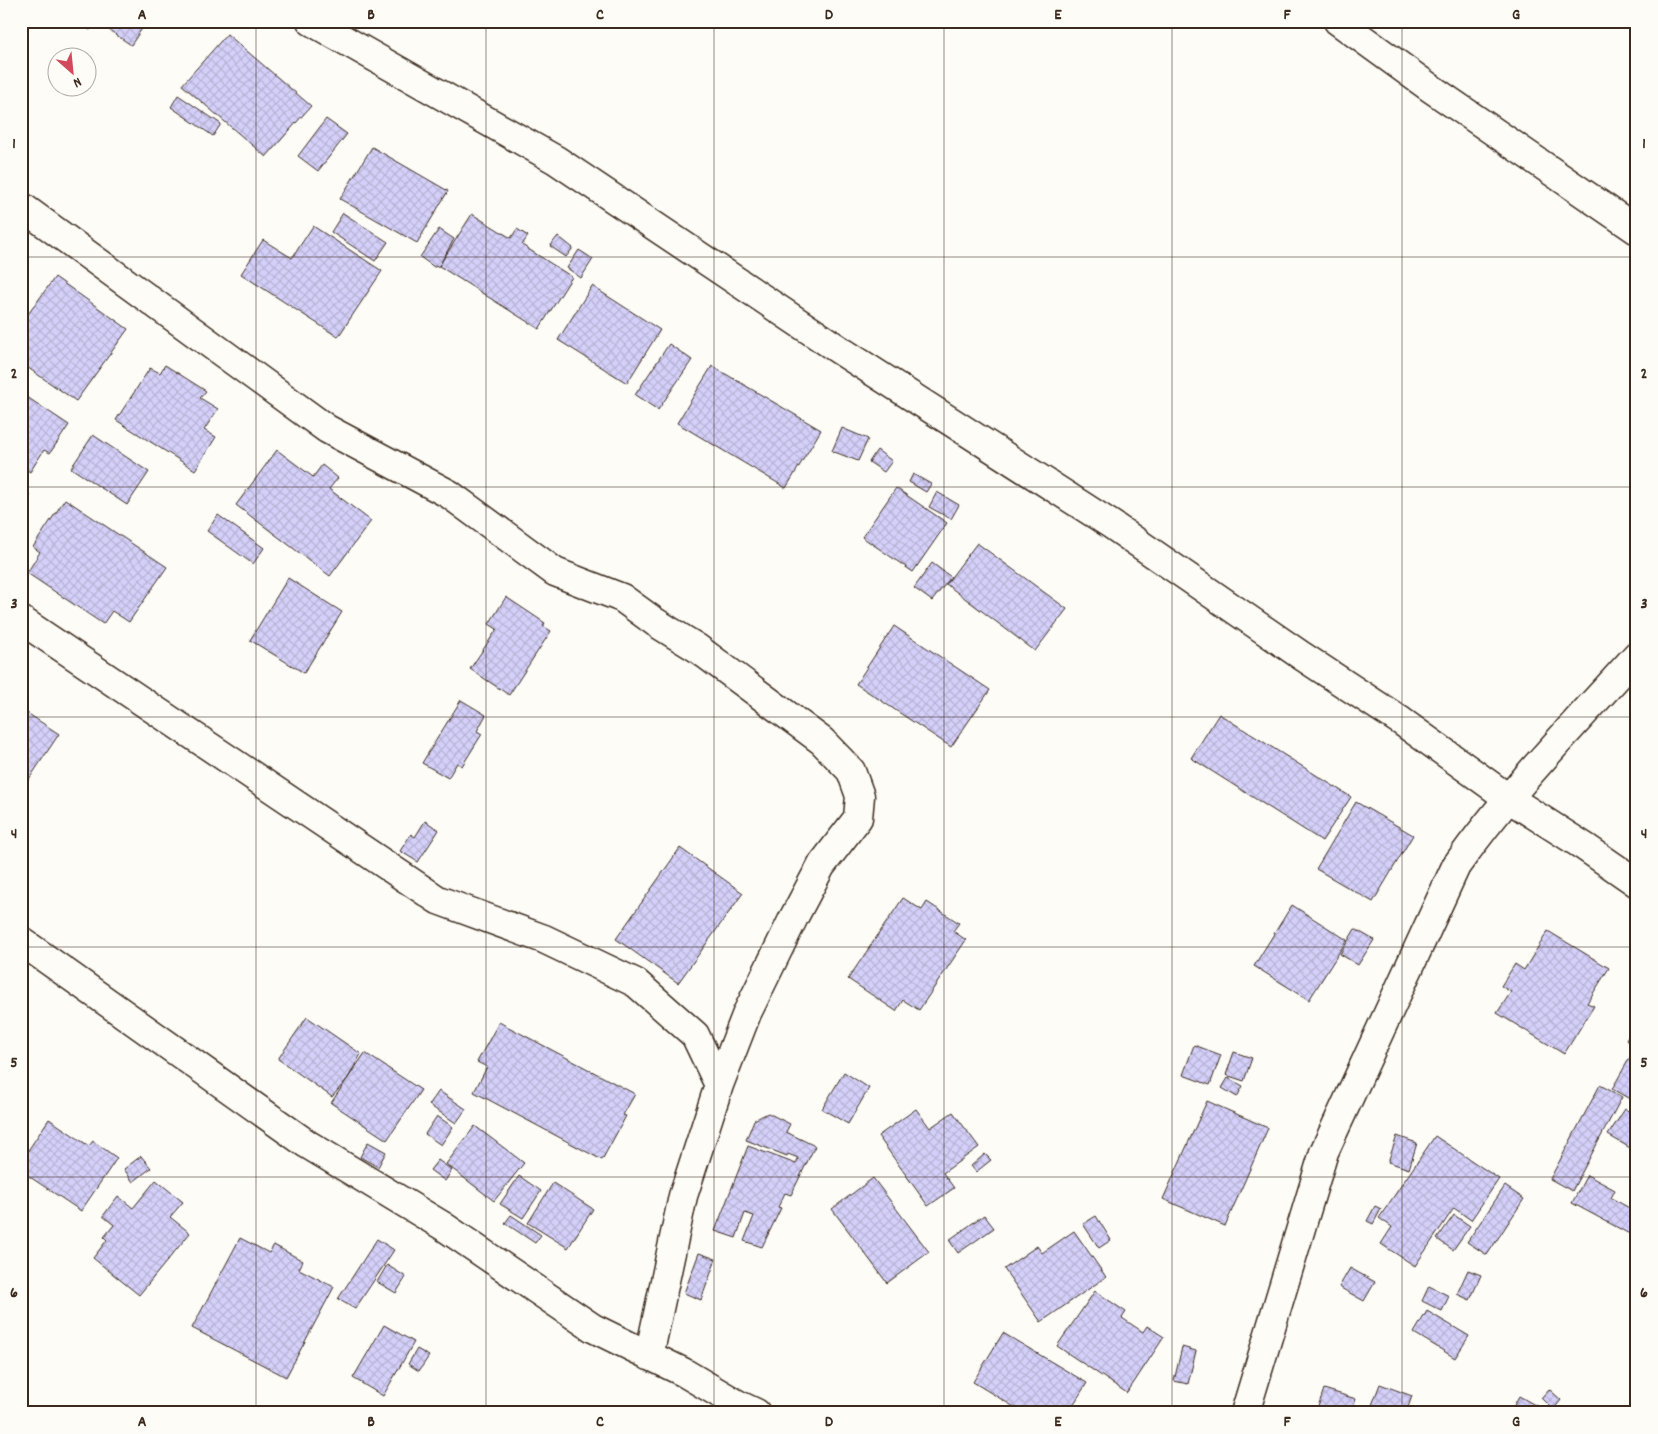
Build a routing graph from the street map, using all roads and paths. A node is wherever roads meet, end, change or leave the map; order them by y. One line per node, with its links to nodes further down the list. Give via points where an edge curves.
1 (311, 21): 7 (street, via 556,160 838,349 1112,525 1401,721)
2 (1338, 21): 4 (street)
3 (21, 206): 10 (street, via 327,429 450,494 555,572 622,598 697,648 822,741 852,771 860,796 858,818 821,866 794,917 747,1013)
4 (1637, 230)
5 (21, 620): 10 (street, via 438,900 544,939 636,983 695,1035)
6 (1637, 655): 7 (street)
7 (1508, 798): 8 (street); 13 (street, via 1456,866 1324,1152)
8 (1637, 883)
9 (21, 941): 11 (street, via 308,1144 443,1226 593,1328)
10 (719, 1085): 11 (street, via 683,1196)
11 (649, 1356): 12 (street)
12 (756, 1413)
13 (1245, 1413)

